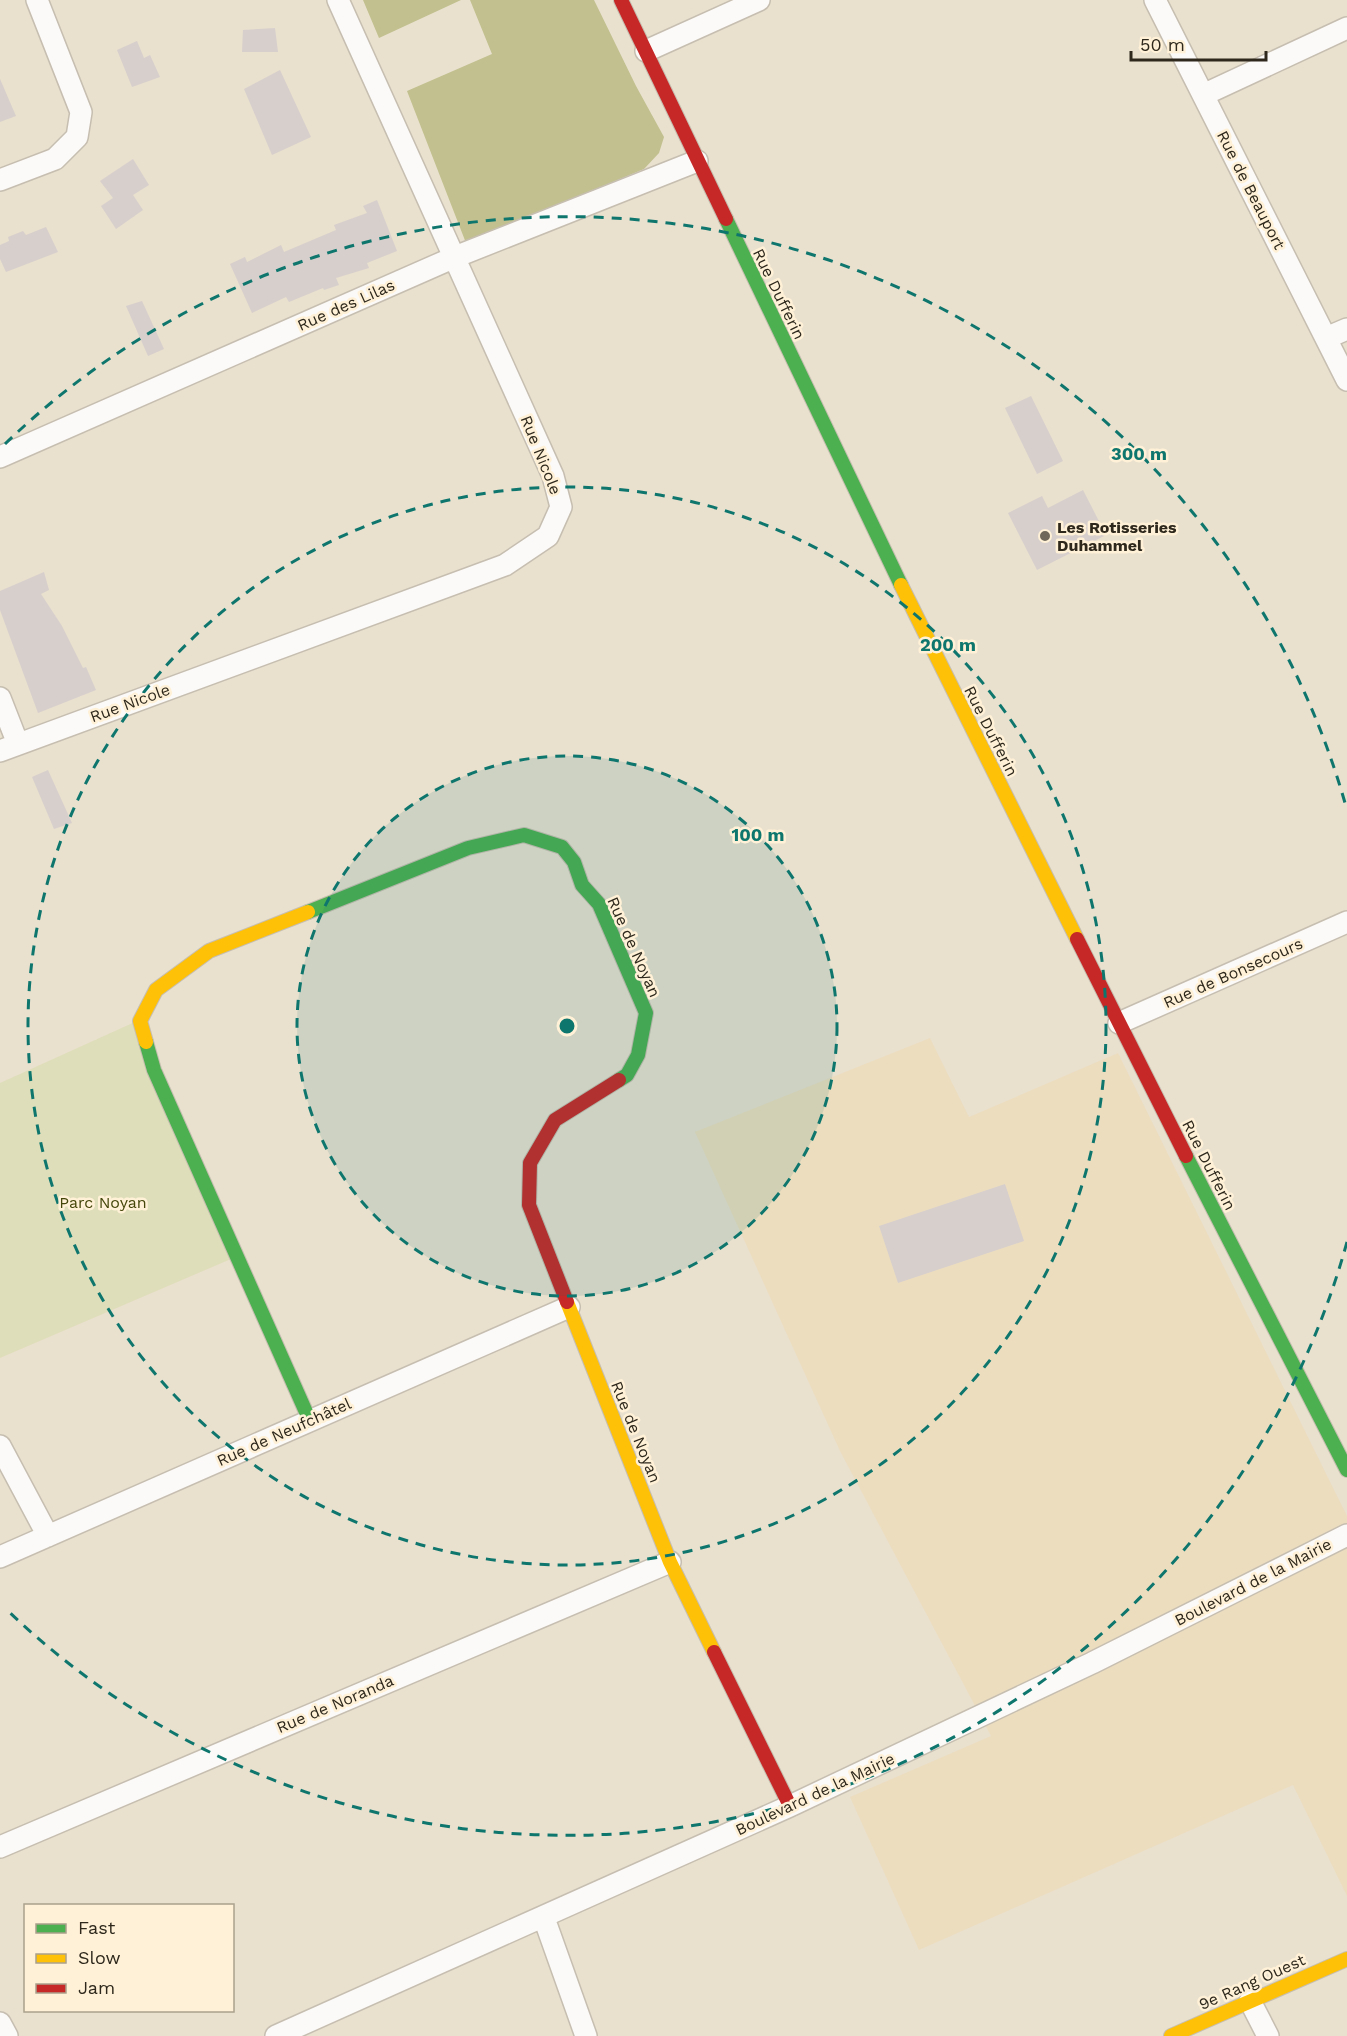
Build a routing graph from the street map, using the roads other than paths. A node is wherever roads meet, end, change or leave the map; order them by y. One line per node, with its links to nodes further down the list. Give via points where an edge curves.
1 (37, 0): 10 (street, via 81,112 77,137 55,159)
2 (338, 0): 11 (street, Rue Nicole)
3 (621, 0): 7 (street, Rue Dufferin)
4 (759, 0): 7 (street)
5 (1155, 0): 8 (street, Rue de Beauport)
6 (1347, 28): 8 (street)
7 (646, 51): 9 (street, Rue Dufferin)
8 (1203, 95): 13 (street, Rue de Beauport)
9 (697, 161): 11 (street, Rue des Lilas); 19 (street, Rue Dufferin, via 929,643)
10 (0, 180)
11 (455, 257): 15 (street, Rue des Lilas); 17 (street, Rue Nicole, via 553,476 561,507 548,536 505,565)
12 (1347, 328): 13 (street)
13 (1326, 338): 14 (street, Rue de Beauport)
14 (1347, 380)
15 (0, 458)
16 (0, 698): 17 (street)
17 (9, 748)
18 (1347, 922): 19 (street, Rue de Bonsecours)
19 (1119, 1023): 23 (street, Rue Dufferin)
20 (569, 1308): 21 (street, Rue de Neufchâtel); 21 (street, Rue de Noyan, via 529,1205 530,1163 555,1119 627,1075 638,1055 646,1013 599,904 582,885 574,862 562,847 524,835 468,848 209,951 156,990 140,1021 154,1070); 27 (street, Rue de Noyan)
21 (310, 1421): 25 (street, Rue de Neufchâtel)
22 (0, 1446): 25 (street)
23 (1347, 1470)
24 (1347, 1535): 28 (street, Boulevard de la Mairie, via 1092,1663)
25 (48, 1536): 26 (street, Rue de Neufchâtel)
26 (0, 1557)
27 (670, 1562): 28 (street, Rue de Noyan); 29 (street, Rue de Noranda)
28 (790, 1806): 30 (street, Boulevard de la Mairie)
29 (0, 1847)
30 (544, 1918): 35 (street, Boulevard de la Mairie); 36 (street)
31 (1347, 1959): 32 (street, 9e Rang Ouest)
32 (1250, 2001): 37 (street, 9e Rang Ouest); 38 (street)
33 (0, 2023): 34 (street)
34 (7, 2036)
35 (276, 2036)
36 (586, 2036)
37 (1171, 2036)
38 (1268, 2036)

